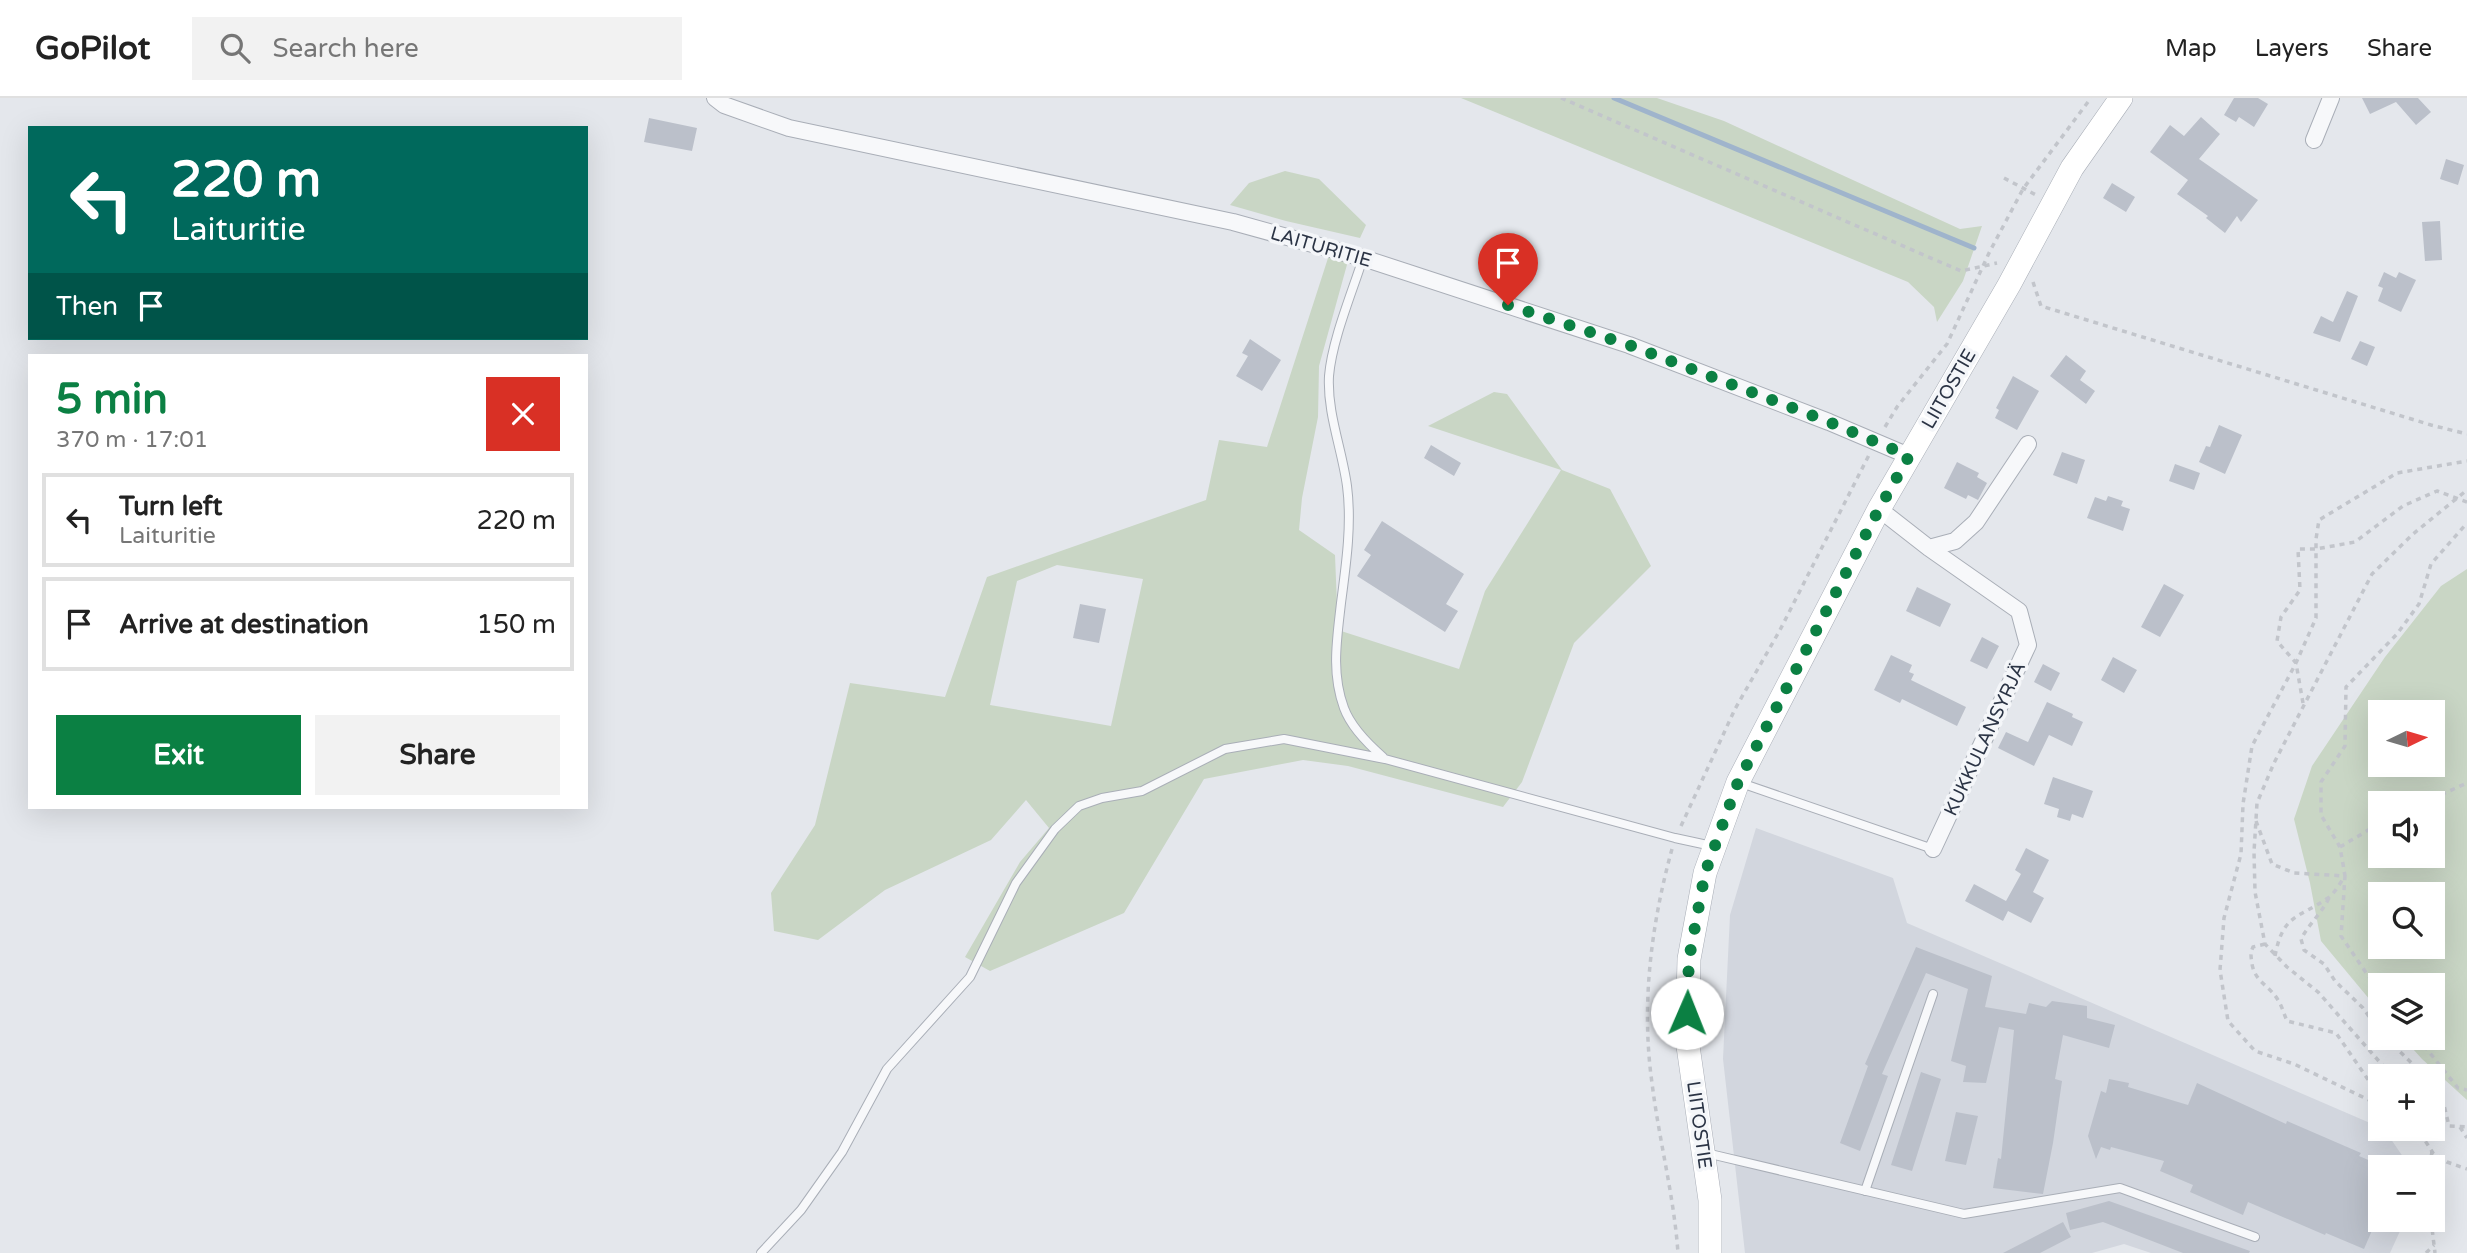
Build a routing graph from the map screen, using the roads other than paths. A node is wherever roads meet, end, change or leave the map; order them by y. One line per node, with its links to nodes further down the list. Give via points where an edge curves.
1 (715, 98): 5 (street, LAITURITIE, via 724,106 789,128 1233,222)
2 (2121, 98): 7 (street, LIITOSTIE, via 2072,169)
3 (2331, 98): 4 (street)
4 (2314, 140)
5 (1363, 258): 7 (street, LAITURITIE, via 1629,345); 10 (lane, via 1329,378 1349,526 1335,674 1345,710 1366,742)
6 (2028, 444): 9 (street, via 1976,522 1955,541)
7 (1909, 456): 8 (street, LIITOSTIE)
8 (1879, 509): 9 (street, KUKKULANSYRJÄ); 11 (street, LIITOSTIE)
9 (1929, 548): 13 (street, KUKKULANSYRJÄ, via 2019,611 2028,645)
10 (1385, 759): 12 (lane); 18 (lane, via 1284,739 1226,749 1142,791 1079,806 1055,829 1016,883 970,977 887,1069 842,1152 801,1210)
11 (1738, 782): 12 (street, LIITOSTIE); 13 (lane)
12 (1715, 846): 15 (street, LIITOSTIE, via 1705,873 1689,959 1687,1040)
13 (1933, 849)
14 (1933, 994): 16 (lane)
15 (1703, 1152): 16 (lane); 19 (street, LIITOSTIE, via 1710,1200)
16 (1866, 1191): 17 (lane, via 1964,1214 2120,1188)
17 (2255, 1237)
18 (761, 1253)
19 (1710, 1253)

